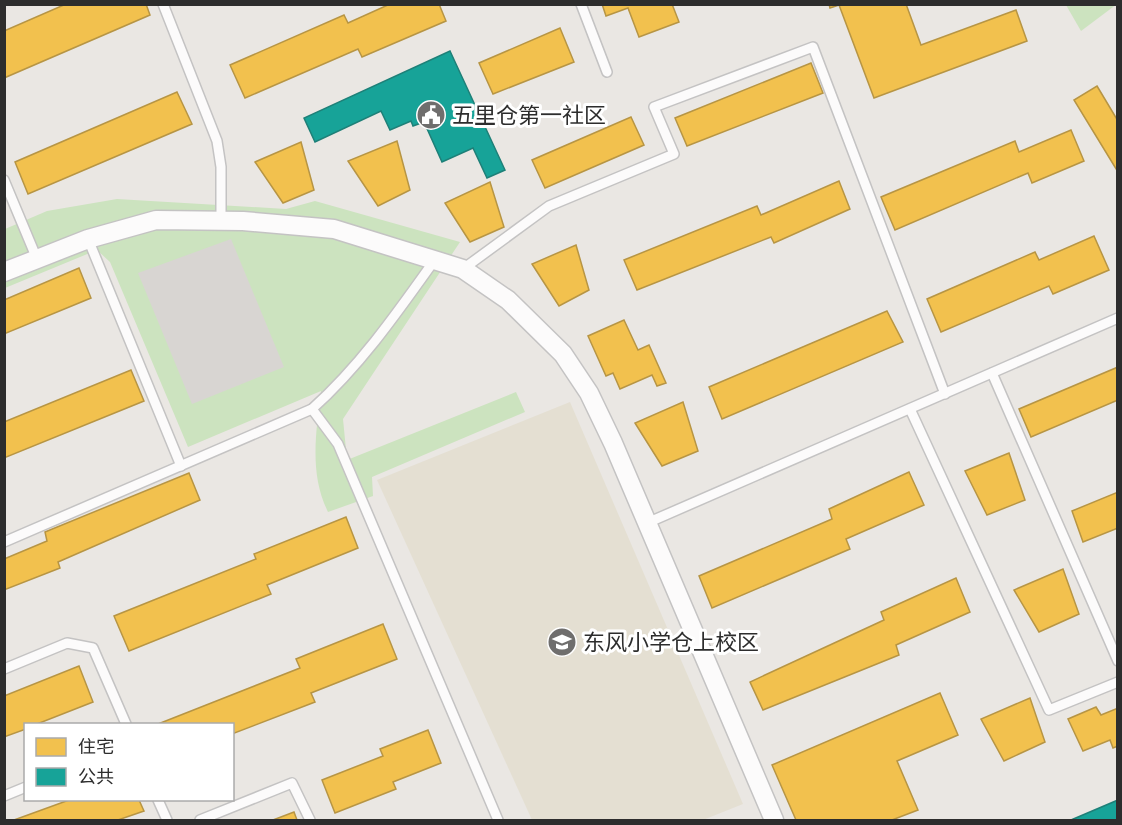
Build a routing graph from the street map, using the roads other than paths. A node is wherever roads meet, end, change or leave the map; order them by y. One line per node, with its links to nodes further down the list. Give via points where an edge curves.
1 (163, 4): 5 (lane, via 217,141)
2 (581, 4): 3 (lane)
3 (607, 72)
4 (4, 180): 7 (lane)
5 (221, 221): 6 (street, via 156,220); 8 (street, via 334,229)
6 (88, 239): 7 (street); 16 (lane)
7 (37, 259): 10 (street)
8 (434, 261): 9 (street); 14 (lane, via 341,383)
9 (462, 269): 13 (lane, via 549,206 674,154 654,107 813,47); 17 (street, via 508,300 563,354 599,413)
10 (4, 272)
11 (1118, 318): 12 (lane)
12 (992, 373): 13 (lane); 19 (lane)
13 (945, 394): 15 (lane)
14 (312, 409): 16 (lane); 29 (lane, via 338,444)
15 (910, 409): 17 (lane); 21 (lane, via 1049,710)
16 (181, 465): 18 (lane)
17 (647, 524): 30 (street)
18 (7, 539)
19 (1118, 661)
20 (4, 669): 22 (lane, via 68,643 93,648)
21 (1118, 682)
22 (126, 723)
23 (24, 789): 24 (lane)
24 (4, 796)
25 (158, 801): 26 (lane)
26 (167, 820)
27 (200, 820): 28 (lane, via 292,783)
28 (310, 820)
29 (498, 820)
30 (774, 820)

